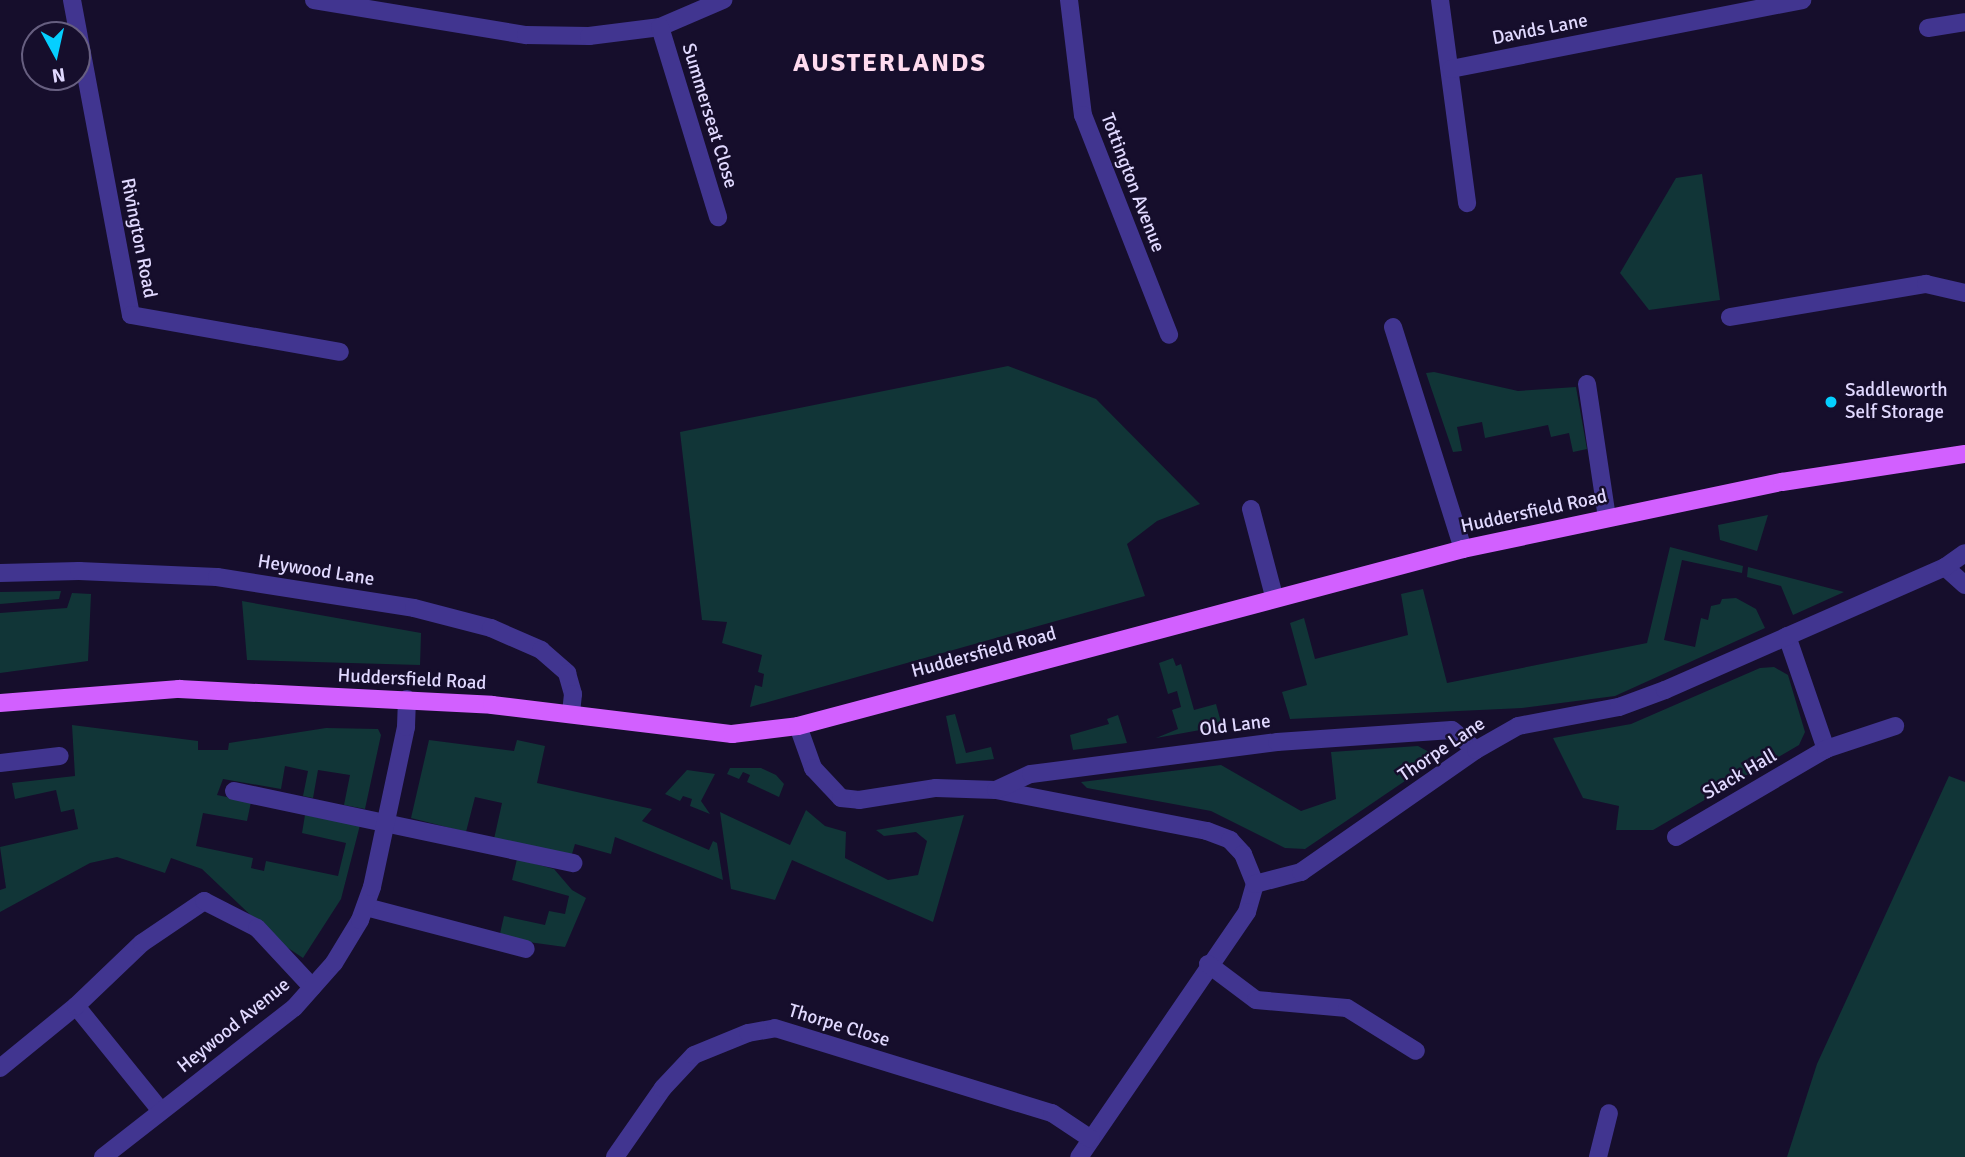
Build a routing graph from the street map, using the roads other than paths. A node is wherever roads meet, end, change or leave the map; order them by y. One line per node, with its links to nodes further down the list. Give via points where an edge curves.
1 (72, 0): 17 (street, Rivington Road, via 131,315)
2 (314, 0): 8 (street, via 526,35 589,36)
3 (723, 0): 8 (street)
4 (1069, 0): 16 (street, Tottington Avenue, via 1083,115)
5 (1440, 0): 10 (street)
6 (1802, 0): 10 (street, Davids Lane)
7 (1965, 22): 9 (street)
8 (660, 27): 12 (street, Summerseat Close)
9 (1927, 28)
10 (1451, 69): 11 (street)
11 (1466, 203)
12 (718, 217)
13 (1965, 293): 14 (street, via 1926,284)
14 (1730, 317)
15 (1393, 327): 22 (street)
16 (1169, 335)
17 (340, 352)
18 (1587, 384): 21 (street)
19 (1965, 454): 21 (main road, Huddersfield Road, via 1782,482)
20 (1251, 509): 27 (street)
21 (1607, 517): 22 (main road, Huddersfield Road)
22 (1463, 549): 27 (main road, Huddersfield Road)
23 (1965, 553): 24 (street, Thorpe Lane)
24 (1945, 566): 26 (street); 28 (street, Thorpe Lane)
25 (0, 573): 31 (street, Heywood Lane, via 79,571 217,578 414,607 491,628 541,650 567,673 573,694)
26 (1965, 585)
27 (1275, 596): 32 (main road, Huddersfield Road)
28 (1787, 636): 34 (street); 35 (street, Thorpe Lane, via 1619,707 1518,726)
29 (407, 699): 30 (main road, Huddersfield Road, via 179,689); 31 (main road, Huddersfield Road); 40 (street, Heywood Avenue)
30 (0, 703)
31 (571, 715): 32 (main road, Huddersfield Road, via 732,734)
32 (798, 726): 38 (street, Old Lane, via 813,768 841,798 859,800 936,788)
33 (1895, 726): 34 (street, Slack Hall)
34 (1826, 749): 41 (street, Slack Hall)
35 (1476, 750): 38 (street, Old Lane, via 1452,730 1277,741 1031,774); 43 (street, Thorpe Lane, via 1301,872)
36 (60, 756): 37 (street)
37 (0, 763)
38 (996, 790): 43 (street, Old Lane, via 1230,839 1253,870)
39 (234, 791): 40 (street)
40 (387, 823): 42 (street); 44 (street, Heywood Avenue)
41 (1676, 837)
42 (573, 863)
43 (1255, 884): 46 (street, via 1247,912)
44 (366, 907): 45 (street); 47 (street, Heywood Avenue, via 334,963)
45 (526, 949)
46 (1208, 964): 49 (street, via 1256,1000 1347,1008); 53 (street)
47 (312, 988): 48 (street, via 257,928 204,901 142,943); 51 (street, Heywood Avenue, via 293,1008)
48 (76, 1006): 50 (street); 51 (street)
49 (1416, 1051)
50 (0, 1068)
51 (161, 1111): 54 (street, Heywood Avenue)
52 (1609, 1113): 57 (street)
53 (1091, 1139): 55 (street, Thorpe Close, via 1052,1112 775,1028 748,1033 694,1055 663,1088); 56 (street)
54 (103, 1157)
55 (615, 1157)
56 (1079, 1157)
57 (1598, 1157)

